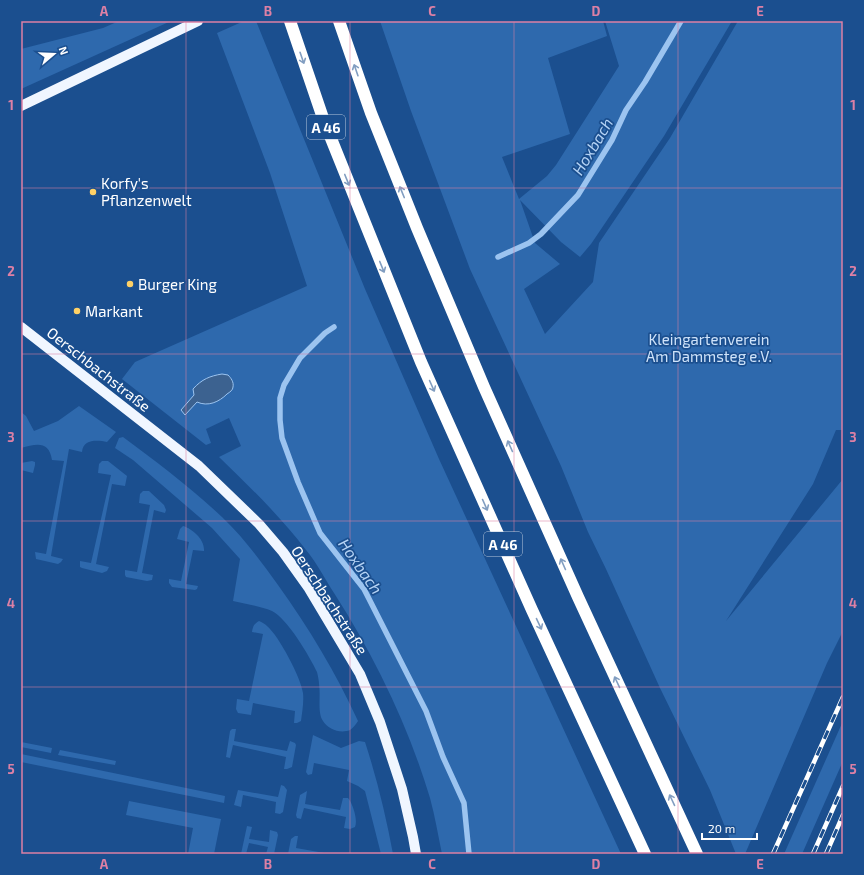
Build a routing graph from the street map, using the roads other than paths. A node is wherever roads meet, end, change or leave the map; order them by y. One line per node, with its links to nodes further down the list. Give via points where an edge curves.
1 (198, 21): 4 (main road)
2 (290, 21): 7 (highway, A 46, one-way to 7, via 324,121 421,362 532,610)
3 (339, 21): 8 (highway, one-way to 3, via 484,387 382,142)
4 (21, 106)
5 (21, 327): 6 (main road, Oerschbachstraße, via 199,466 259,524 283,552 308,587 360,674 380,722 402,789)
6 (416, 854)
7 (646, 854)
8 (697, 854)

